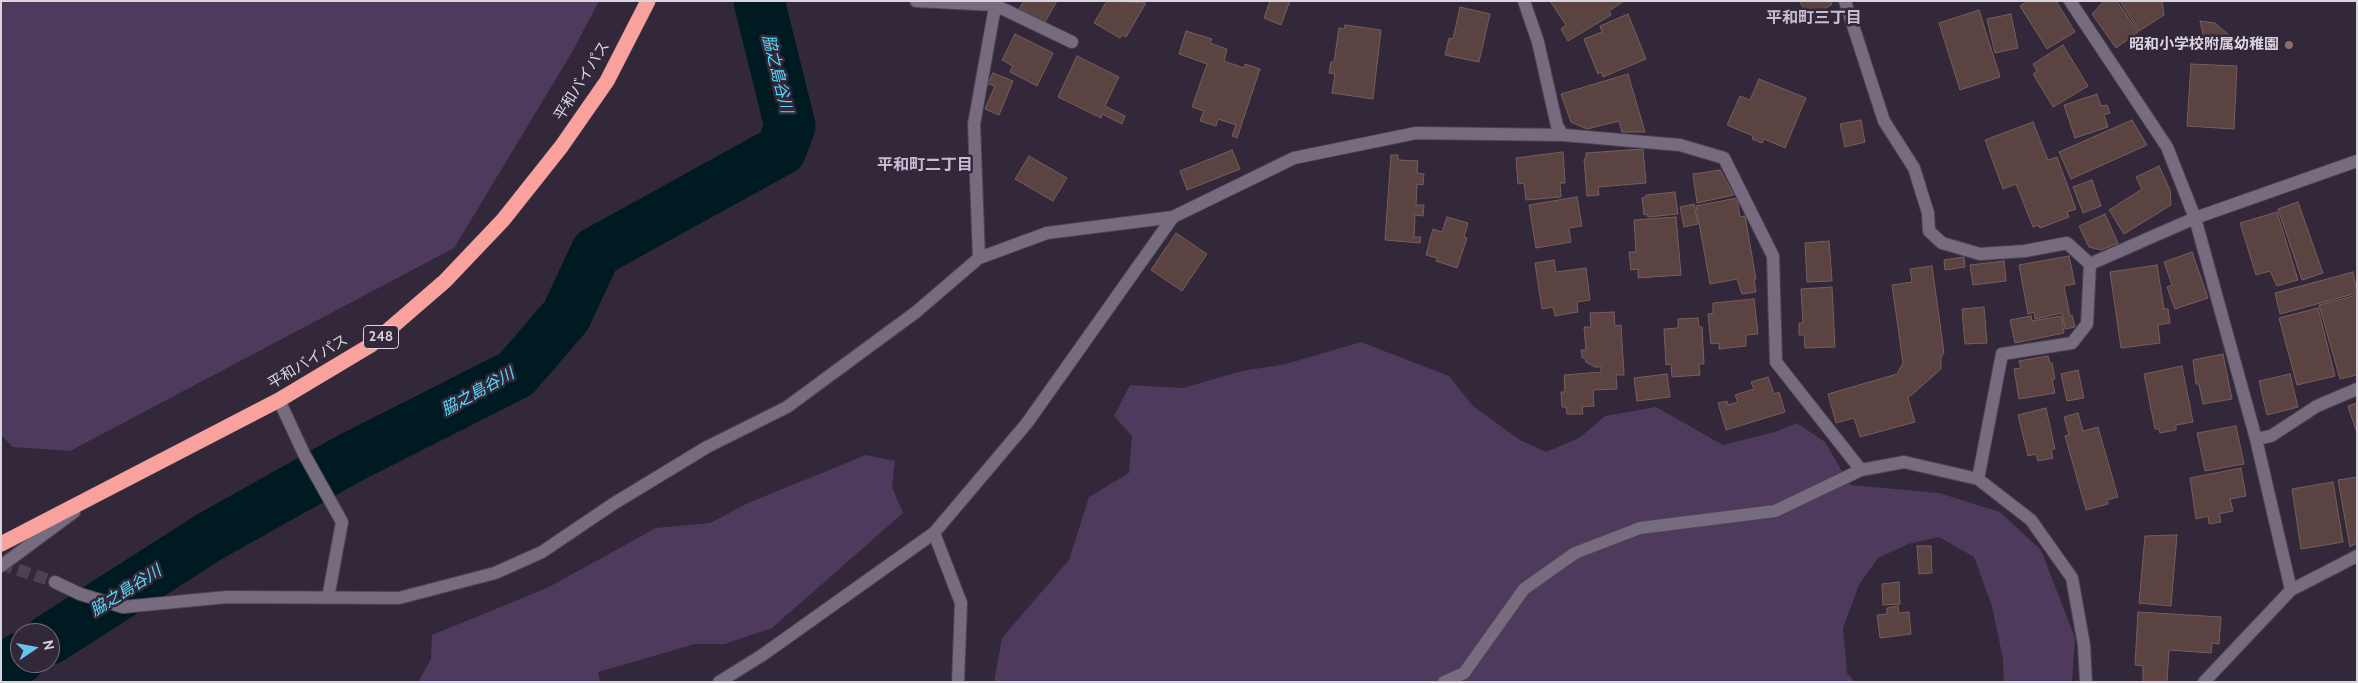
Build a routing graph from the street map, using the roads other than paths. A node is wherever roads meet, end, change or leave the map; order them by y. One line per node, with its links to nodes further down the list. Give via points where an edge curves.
1 (648, 1): 15 (highway, 平和バイパス / 248, via 607,81 561,148 503,220 445,281 371,345)
2 (916, 1): 6 (street)
3 (1524, 1): 8 (street, via 1538,42 1557,126)
4 (1845, 1): 13 (street, via 1884,121 1914,168 1928,214 1929,231 1942,243 1980,254 2025,251 2067,243)
5 (2070, 1): 11 (street, via 2167,148)
6 (996, 3): 7 (street); 12 (street, via 974,124)
7 (1072, 42)
8 (1562, 134): 10 (street, via 1416,133 1294,158); 17 (street, via 1680,145 1724,158 1773,256 1776,362)
9 (2357, 161): 11 (street)
10 (1173, 216): 12 (street, via 1047,232); 20 (street, via 1027,423)
11 (2195, 218): 13 (street); 16 (street)
12 (979, 258): 26 (street, via 916,312 787,407 706,447 542,552 495,573 399,598)
13 (2090, 264): 18 (street, via 2087,324 2072,343 2002,354)
14 (2357, 389): 16 (street, via 2317,406 2271,436)
15 (279, 400): 19 (highway, 平和バイパス / 248); 26 (street, via 304,454 342,522)
16 (2256, 439): 25 (street)
17 (1861, 470): 18 (street, via 1904,462); 29 (street, via 1774,511 1640,528 1575,554 1524,589 1464,673)
18 (1978, 479): 30 (street, via 2031,520 2072,578 2084,645)
19 (100, 492): 21 (highway, 平和バイパス / 248); 23 (street)
20 (934, 533): 27 (street, via 761,656); 28 (street, via 961,603)
21 (1, 544)
22 (2357, 556): 25 (street)
23 (1, 566)
24 (55, 582): 26 (street, via 80,594 124,607 228,597)
25 (2291, 590): 31 (street)
26 (328, 598)
27 (719, 682)
28 (958, 682)
29 (1444, 682)
30 (2086, 682)
31 (2204, 682)

